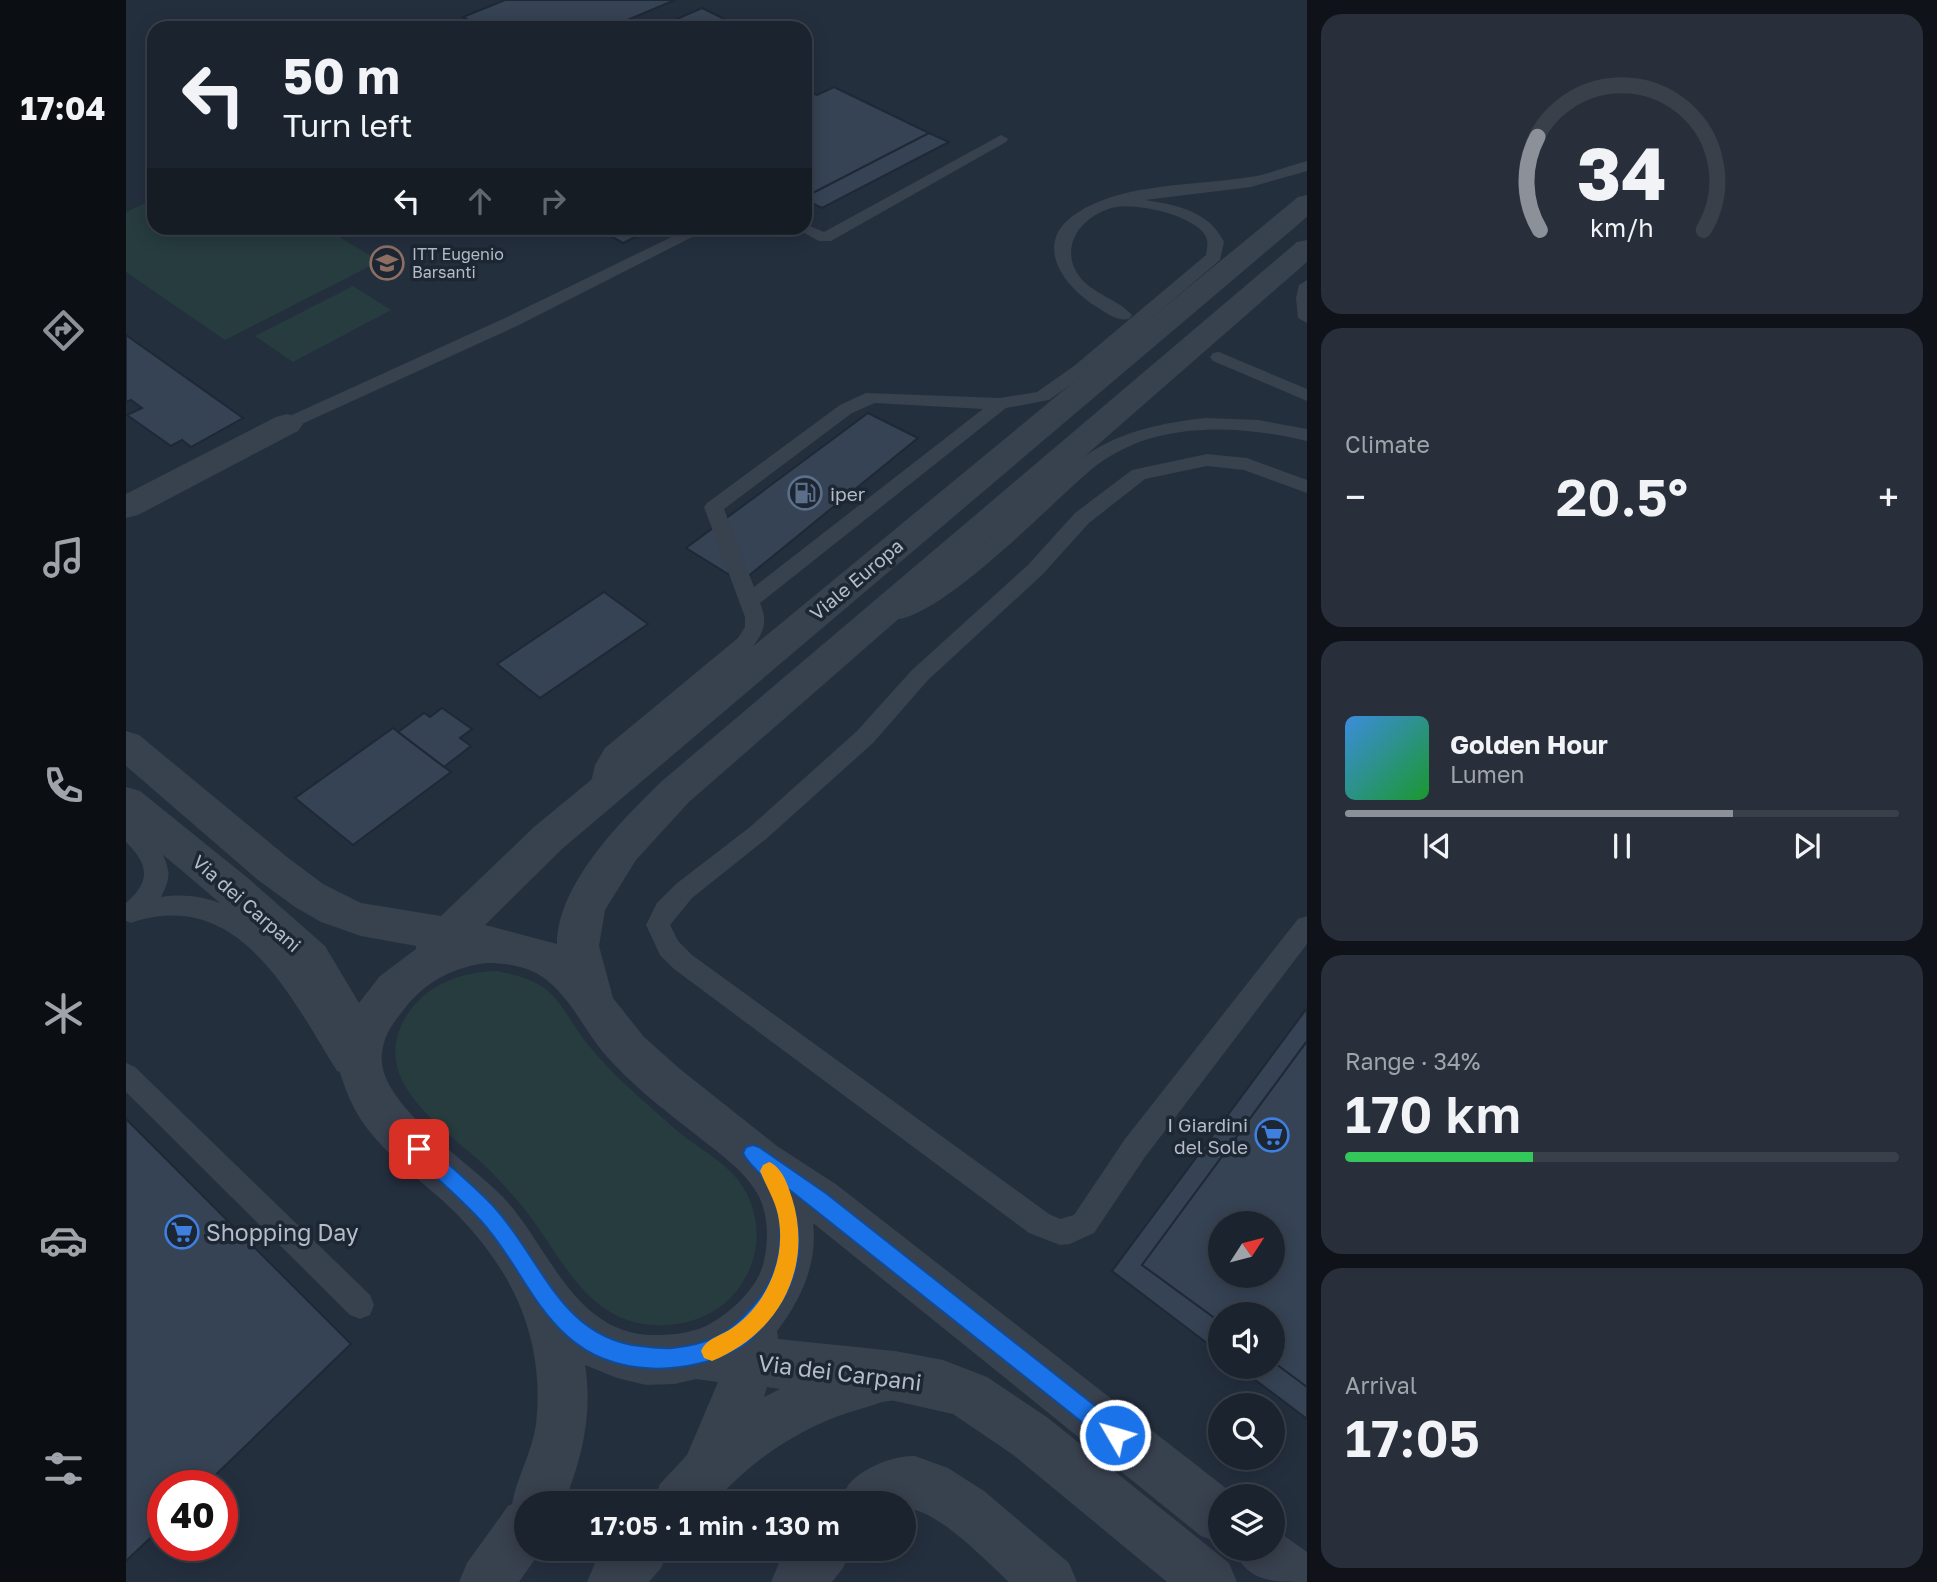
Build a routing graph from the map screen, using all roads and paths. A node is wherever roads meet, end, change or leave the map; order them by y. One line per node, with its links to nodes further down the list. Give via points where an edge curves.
1 (1001, 139): 5 (lane, via 825,238)
2 (1307, 166): 3 (lane, via 1251,181)
3 (1116, 202): 9 (lane, via 1071,225 1061,250 1065,268 1080,287); 11 (lane, via 1154,204 1185,213 1207,228 1217,249 1210,261)
4 (1307, 203): 13 (street, Viale Europa)
5 (812, 232)
6 (688, 235): 16 (lane)
7 (1307, 248): 21 (street)
8 (1307, 285): 10 (lane)
9 (1123, 315)
10 (1307, 318)
11 (1114, 341): 13 (lane); 15 (lane, via 1052,392)
12 (1219, 357): 14 (lane)
13 (1100, 376): 23 (street, Viale Europa)
14 (1307, 396)
15 (1000, 404): 20 (lane); 20 (lane, via 872,397 846,408 714,507)
16 (287, 424): 19 (street)
17 (1307, 435): 21 (lane, via 1259,426 1202,425 1119,444 1093,459 967,570)
18 (1307, 487): 29 (lane, via 1247,464 1207,460 1139,474 1082,518 1035,570 920,675 865,737 758,833 674,900 659,925 673,954 1040,1224 1060,1232 1084,1224 1123,1164)
19 (126, 507)
20 (749, 601): 23 (lane, via 755,617 751,635 613,754)
21 (862, 629): 33 (street, via 706,763 637,832 595,885 580,925 578,956)
22 (126, 745): 28 (street, via 279,874 329,907)
23 (599, 795): 26 (street, Viale Europa)
24 (126, 802): 35 (street, Via dei Carpani, via 310,958 344,1016)
25 (126, 828): 27 (lane, via 150,851 156,865 154,884)
26 (548, 838): 28 (street, via 439,912 406,919); 30 (street, Viale Europa)
27 (130, 913): 35 (lane, via 160,904 188,904 217,912 248,932 282,962 326,1034)
28 (356, 918): 30 (street)
29 (1307, 926)
30 (450, 933): 31 (street); 32 (street, Viale Europa)
31 (503, 946): 32 (street, via 455,950); 33 (street, via 537,954 560,966)
32 (418, 968): 35 (street, via 372,1017 361,1044)
33 (605, 1021): 36 (street, via 653,1072)
34 (126, 1075): 38 (lane)
35 (362, 1076): 37 (street, Via dei Carpani, via 390,1124 489,1215)
36 (753, 1153): 39 (street, via 779,1189 790,1229 785,1276); 46 (street, via 820,1200)
37 (538, 1287): 40 (street, via 564,1321 603,1348 644,1358); 44 (street, via 558,1347 565,1390 557,1456)
38 (360, 1305)
39 (761, 1313): 40 (street, via 734,1340); 41 (street)
40 (698, 1355): 41 (street, Via dei Carpani)
41 (748, 1362): 42 (street, Via dei Carpani); 43 (street, via 726,1429)
42 (895, 1376): 43 (street, via 850,1386 785,1413 737,1443); 55 (street, Via dei Carpani, via 943,1385 985,1404)
43 (692, 1487)
44 (543, 1491)
45 (883, 1491): 54 (street, via 915,1482 927,1486)
46 (1208, 1507)
47 (514, 1543): 51 (street)
48 (632, 1561): 52 (street)
49 (815, 1561): 53 (street)
50 (1274, 1561): 56 (street)
51 (486, 1582)
52 (614, 1582)
53 (798, 1582)
54 (1050, 1582)
55 (1210, 1582)
56 (1301, 1582)

